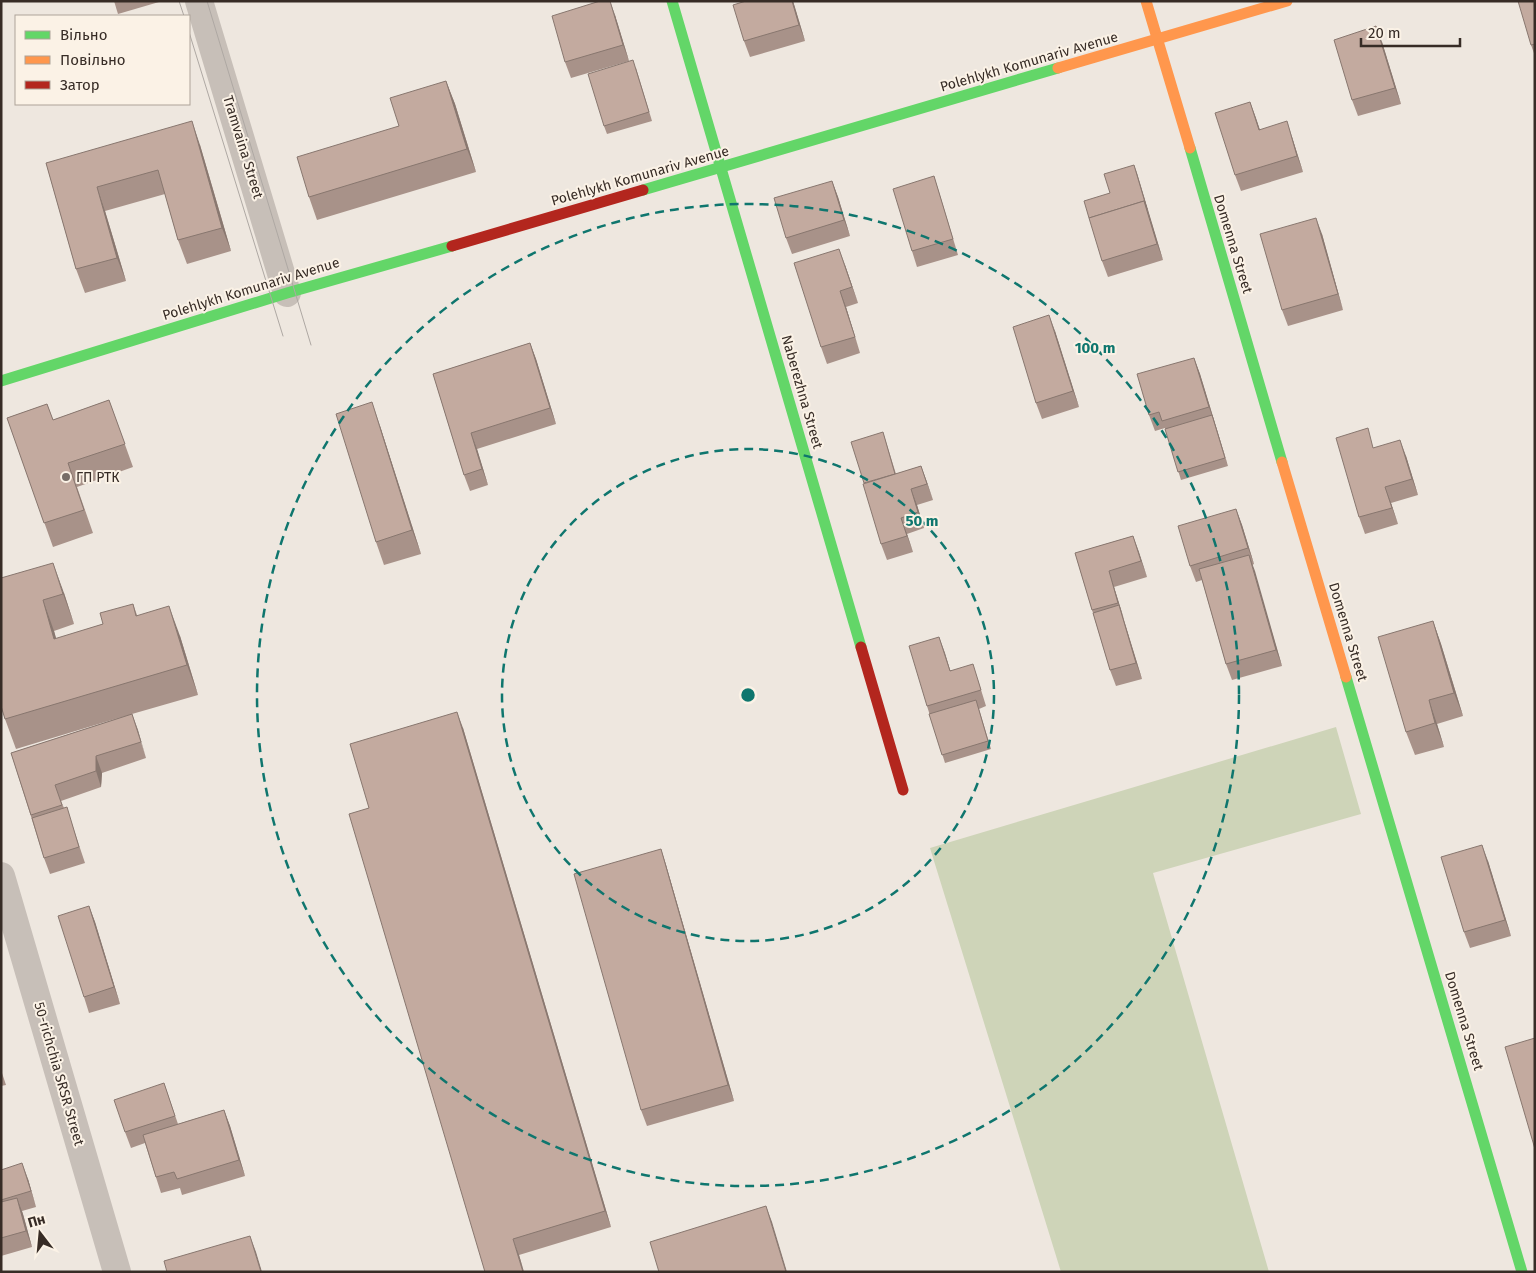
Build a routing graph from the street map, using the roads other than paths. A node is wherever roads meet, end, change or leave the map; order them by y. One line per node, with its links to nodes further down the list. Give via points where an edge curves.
1 (198, 1): 7 (street, Tramvaina Street)
2 (672, 1): 6 (street, Naberezhna Street)
3 (1146, 1): 5 (street, Domenna Street)
4 (1287, 1): 5 (street, Polehlykh Komunariv Avenue)
5 (1158, 40): 6 (street, Polehlykh Komunariv Avenue); 12 (street, Domenna Street)
6 (720, 168): 7 (street, Polehlykh Komunariv Avenue); 9 (street, Naberezhna Street)
7 (287, 294): 8 (street, Polehlykh Komunariv Avenue)
8 (1, 381)
9 (904, 790)
10 (1, 876): 11 (street, 50-richchia SRSR Street)
11 (117, 1272)
12 (1522, 1272)

